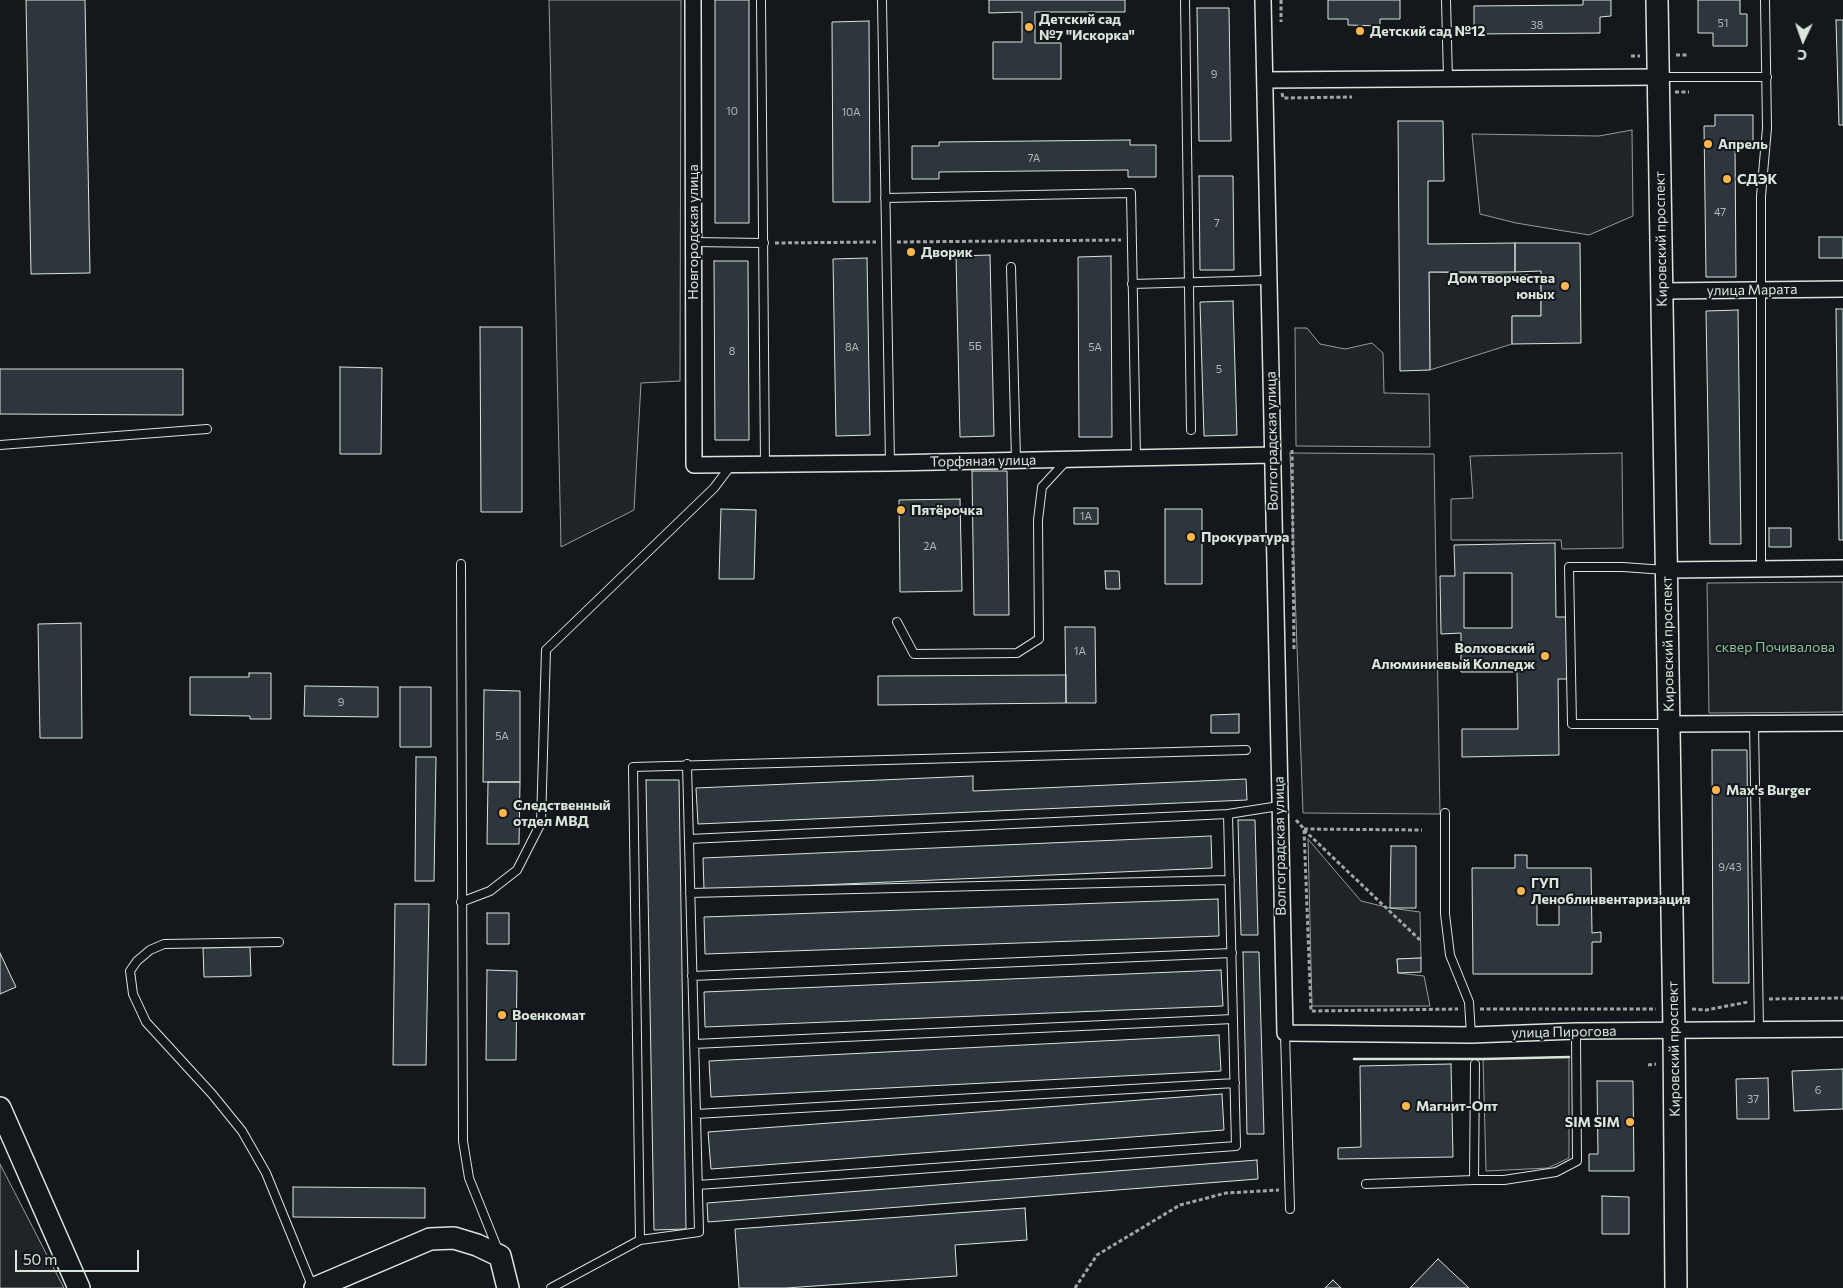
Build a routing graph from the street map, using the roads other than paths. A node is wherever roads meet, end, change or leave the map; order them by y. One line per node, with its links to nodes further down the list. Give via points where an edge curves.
1 (693, 0): 14 (street, Новгородская улица)
2 (762, 0): 15 (lane)
3 (882, 0): 13 (lane)
4 (1185, 0): 18 (lane)
5 (1264, 0): 12 (street, Волгоградская улица)
6 (1446, 0): 11 (lane)
7 (1657, 0): 10 (main road, Кировский проспект)
8 (1765, 0): 9 (lane)
9 (1766, 77): 10 (lane); 21 (lane)
10 (1658, 78): 11 (street); 22 (main road, Кировский проспект)
11 (1448, 79): 12 (street)
12 (1265, 80): 17 (street, Волгоградская улица)
13 (885, 198): 19 (lane, via 1131,194); 30 (lane)
14 (693, 242): 15 (lane); 31 (street, Новгородская улица)
15 (764, 243): 33 (lane)
16 (1012, 267): 29 (lane)
17 (1269, 280): 18 (lane); 26 (street, Волгоградская улица)
18 (1189, 282): 19 (lane); 24 (lane)
19 (1132, 284): 27 (lane)
20 (1843, 289): 21 (street, улица Марата)
21 (1760, 290): 22 (street, улица Марата); 36 (lane)
22 (1662, 291): 37 (main road, Кировский проспект)
23 (208, 428): 25 (lane)
24 (1191, 430)
25 (0, 445)
26 (1272, 455): 27 (street, Торфяная улица); 44 (street, Волгоградская улица)
27 (1136, 457): 28 (street, Торфяная улица)
28 (1068, 459): 29 (street, Торфяная улица); 38 (lane, via 1042,487 1038,520 1039,640 1017,653 914,654)
29 (1016, 460): 30 (street, Торфяная улица)
30 (890, 463): 33 (street, Торфяная улица)
31 (694, 464): 32 (street, Торфяная улица)
32 (732, 464): 33 (street, Торфяная улица); 50 (lane, via 714,488 546,650 541,823 517,870 490,891)
33 (765, 464)
34 (461, 564): 50 (lane)
35 (1843, 568): 36 (street)
36 (1761, 569): 37 (street)
37 (1667, 570): 40 (main road, Кировский проспект); 40 (lane, via 1569,568 1572,724)
38 (897, 622)
39 (1843, 723): 41 (street)
40 (1669, 724): 41 (street); 58 (main road, Кировский проспект)
41 (1754, 724): 56 (lane)
42 (1246, 750): 43 (lane)
43 (686, 764): 47 (lane); 70 (lane, via 633,767)
44 (1279, 806): 45 (lane); 59 (street, Волгоградская улица)
45 (1228, 814): 47 (lane); 48 (lane)
46 (1445, 814): 60 (lane, via 1445,914 1450,955 1469,1002)
47 (689, 839): 49 (lane)
48 (1230, 880): 49 (lane); 52 (lane)
49 (690, 893): 53 (lane)
50 (462, 902): 71 (lane, via 463,1141 469,1178)
51 (280, 942): 73 (lane, via 164,944 136,960 130,971 133,994 146,1022 242,1131 266,1173)
52 (1232, 953): 53 (lane); 54 (lane)
53 (692, 976): 61 (lane)
54 (1233, 1019): 61 (lane); 63 (lane)
55 (1843, 1029): 56 (street, улица Пирогова)
56 (1759, 1030): 58 (street, улица Пирогова)
57 (1576, 1031): 58 (street, улица Пирогова); 60 (street, улица Пирогова); 66 (lane, via 1577,1161 1556,1172 1504,1180)
58 (1674, 1031): 76 (main road, Кировский проспект)
59 (1285, 1033): 60 (street, улица Пирогова); 69 (lane)
60 (1471, 1035)
61 (694, 1044): 65 (lane)
62 (1475, 1064): 66 (lane)
63 (1235, 1083): 65 (lane); 68 (lane, via 1236,1146)
64 (0, 1108): 72 (main road)
65 (696, 1114): 68 (lane)
66 (1474, 1180): 67 (lane)
67 (1366, 1184)
68 (698, 1185): 70 (lane, via 699,1232)
69 (1290, 1209)
70 (640, 1240): 75 (lane)
71 (500, 1256): 73 (main road, via 454,1238 430,1239); 74 (main road)
72 (79, 1288)
73 (314, 1288)
74 (508, 1288)
75 (551, 1288)
76 (1676, 1288)

